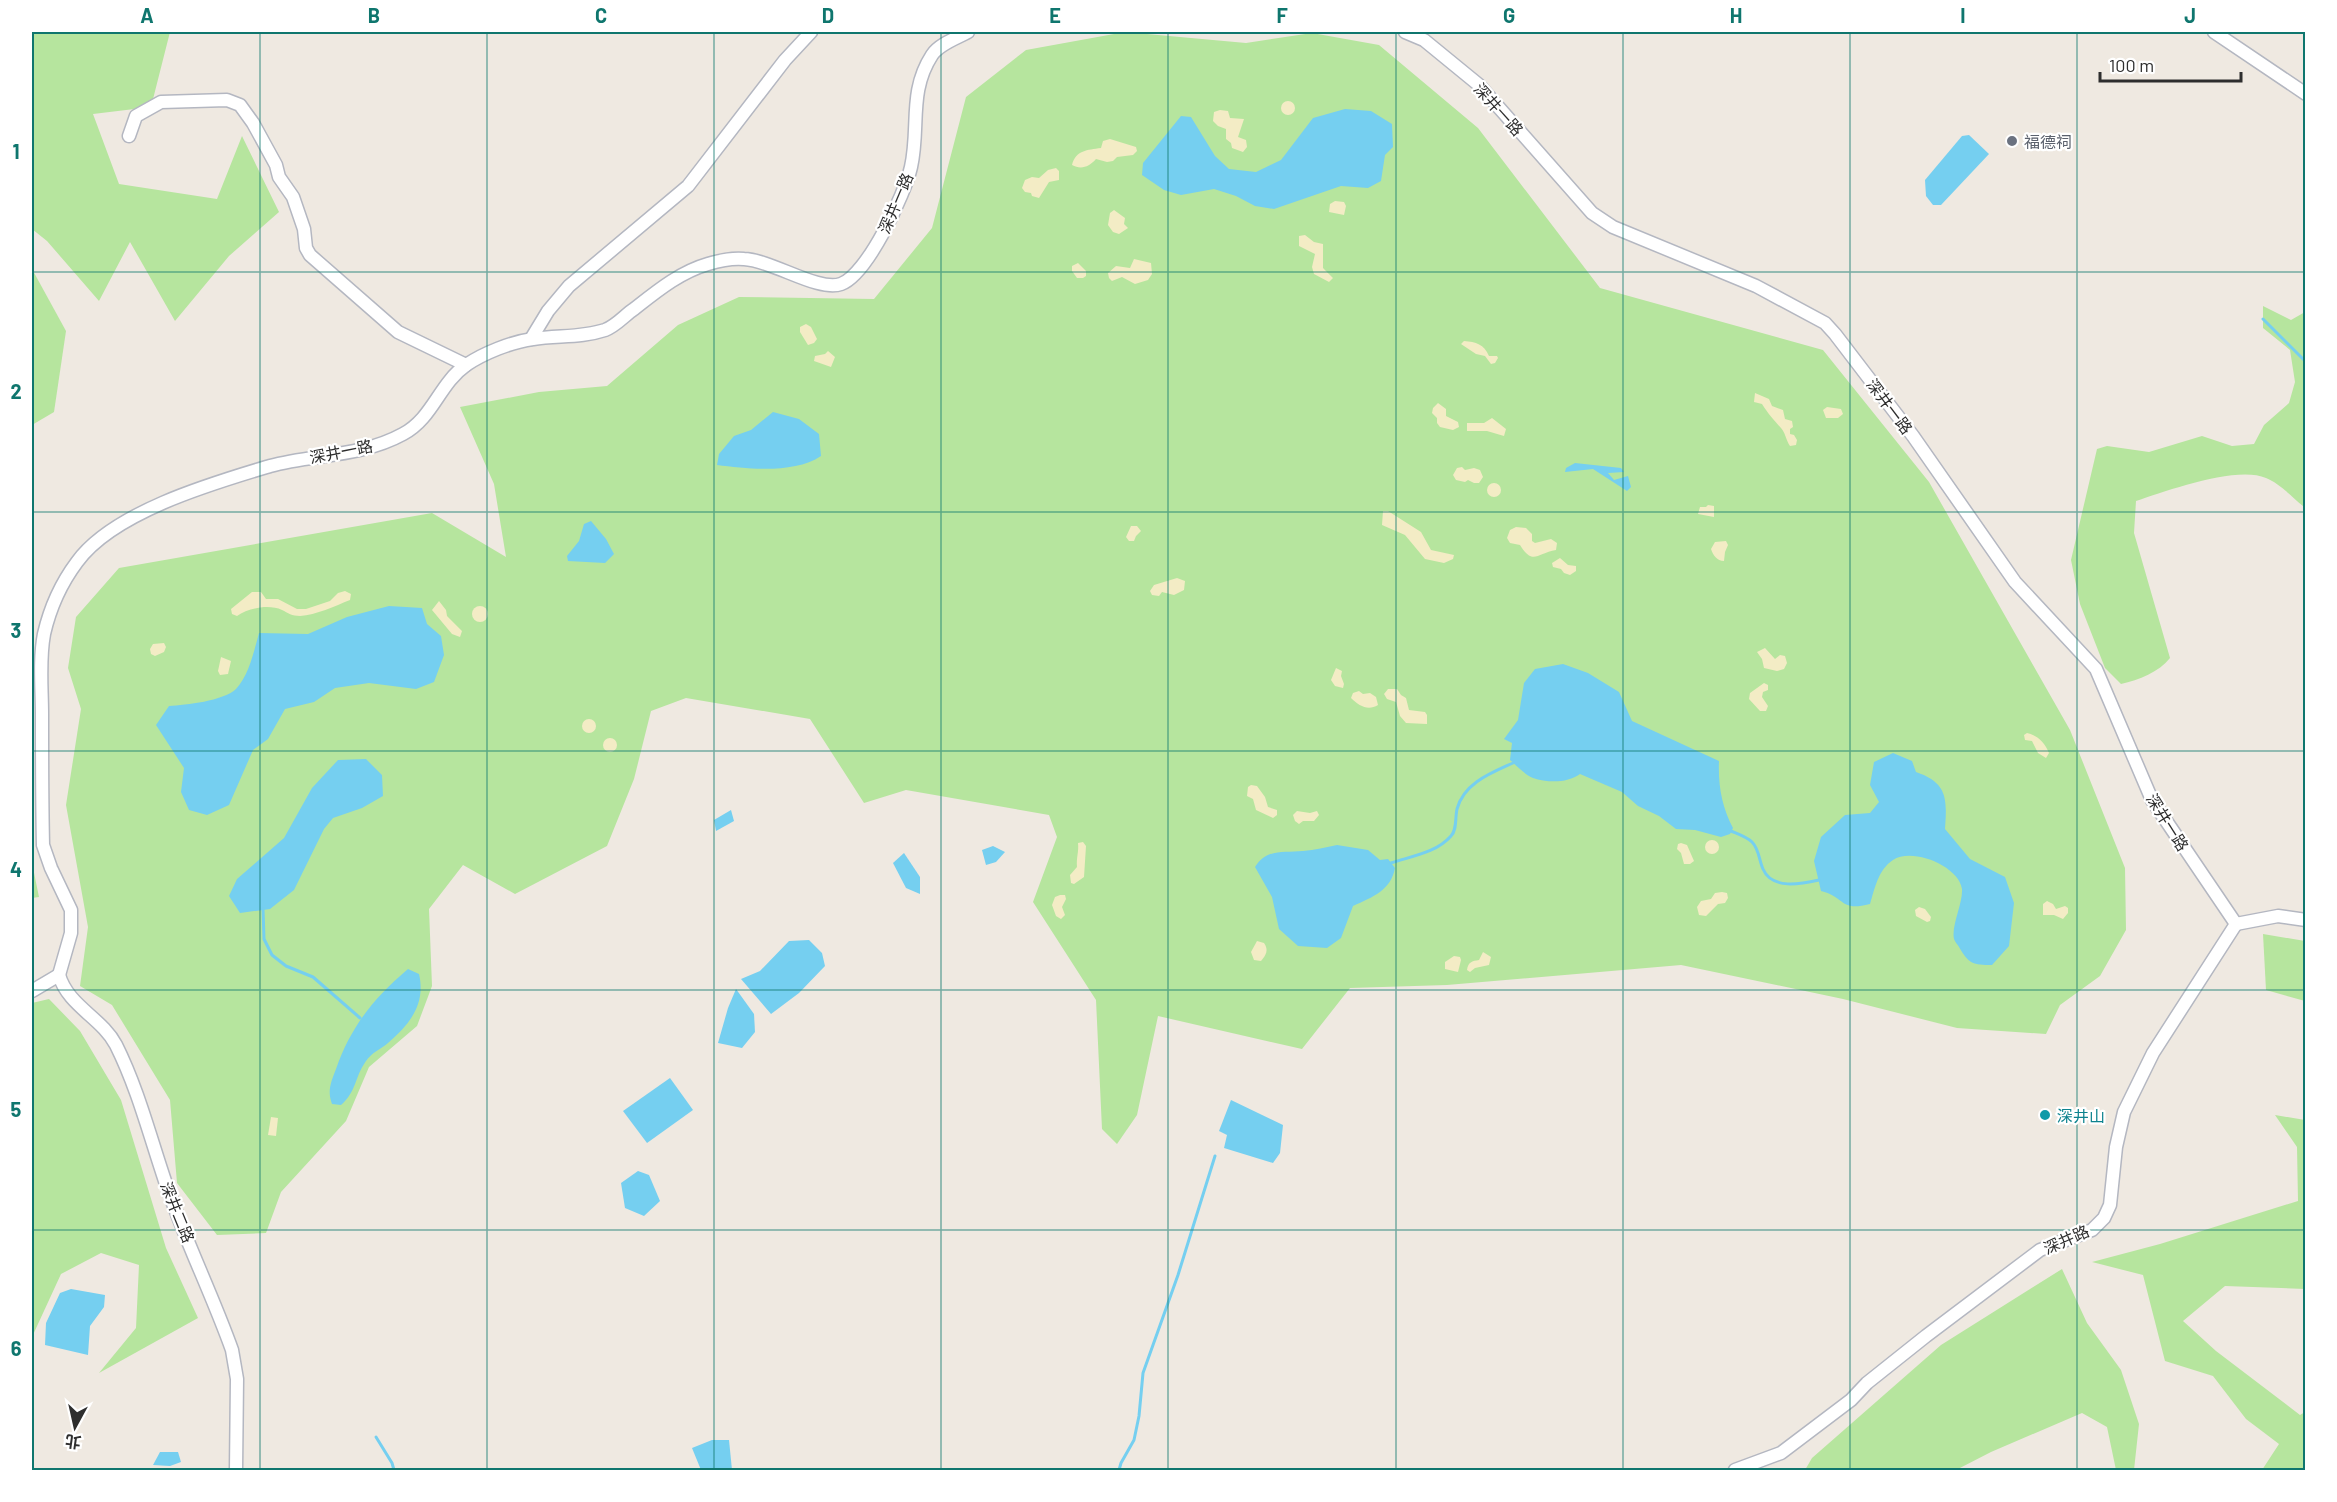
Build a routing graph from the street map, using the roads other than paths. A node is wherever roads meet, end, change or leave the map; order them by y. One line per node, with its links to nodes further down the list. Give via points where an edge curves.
1 (811, 32): 7 (street, via 688,186 569,286 548,310)
2 (968, 32): 7 (street, 深井一路, via 934,51 918,82 911,168 886,229 854,276 841,284 824,285 745,259 708,264 672,279 608,329 574,337)
3 (1405, 32): 10 (street, 深井一路, via 1424,40 1479,84 1592,213 1613,227 1756,286 1825,323 1835,333 2015,582 2096,669 2152,800)
4 (2214, 32): 5 (street)
5 (2306, 94)
6 (129, 136): 8 (street, via 136,116 161,102 227,100 240,105 254,123 279,177 293,197 310,255 398,332)
7 (531, 339): 8 (street, 深井一路)
8 (466, 365): 11 (street, 深井一路, via 448,381 421,423 402,435 364,450 296,459 198,488 143,512 108,533 79,559 56,597 44,634 41,673 43,844 71,910 71,933)
9 (2306, 920): 10 (street, via 2278,916)
10 (2236, 924): 14 (street, 深井路, via 2152,1053 2124,1112 2110,1205 2104,1218 2092,1230 2040,1250 1781,1454)
11 (59, 975): 12 (street); 13 (street, 深井二路, via 62,988 104,1028 115,1044 149,1129 166,1186 232,1350 237,1379)
12 (32, 991)
13 (236, 1470)
14 (1735, 1470)

